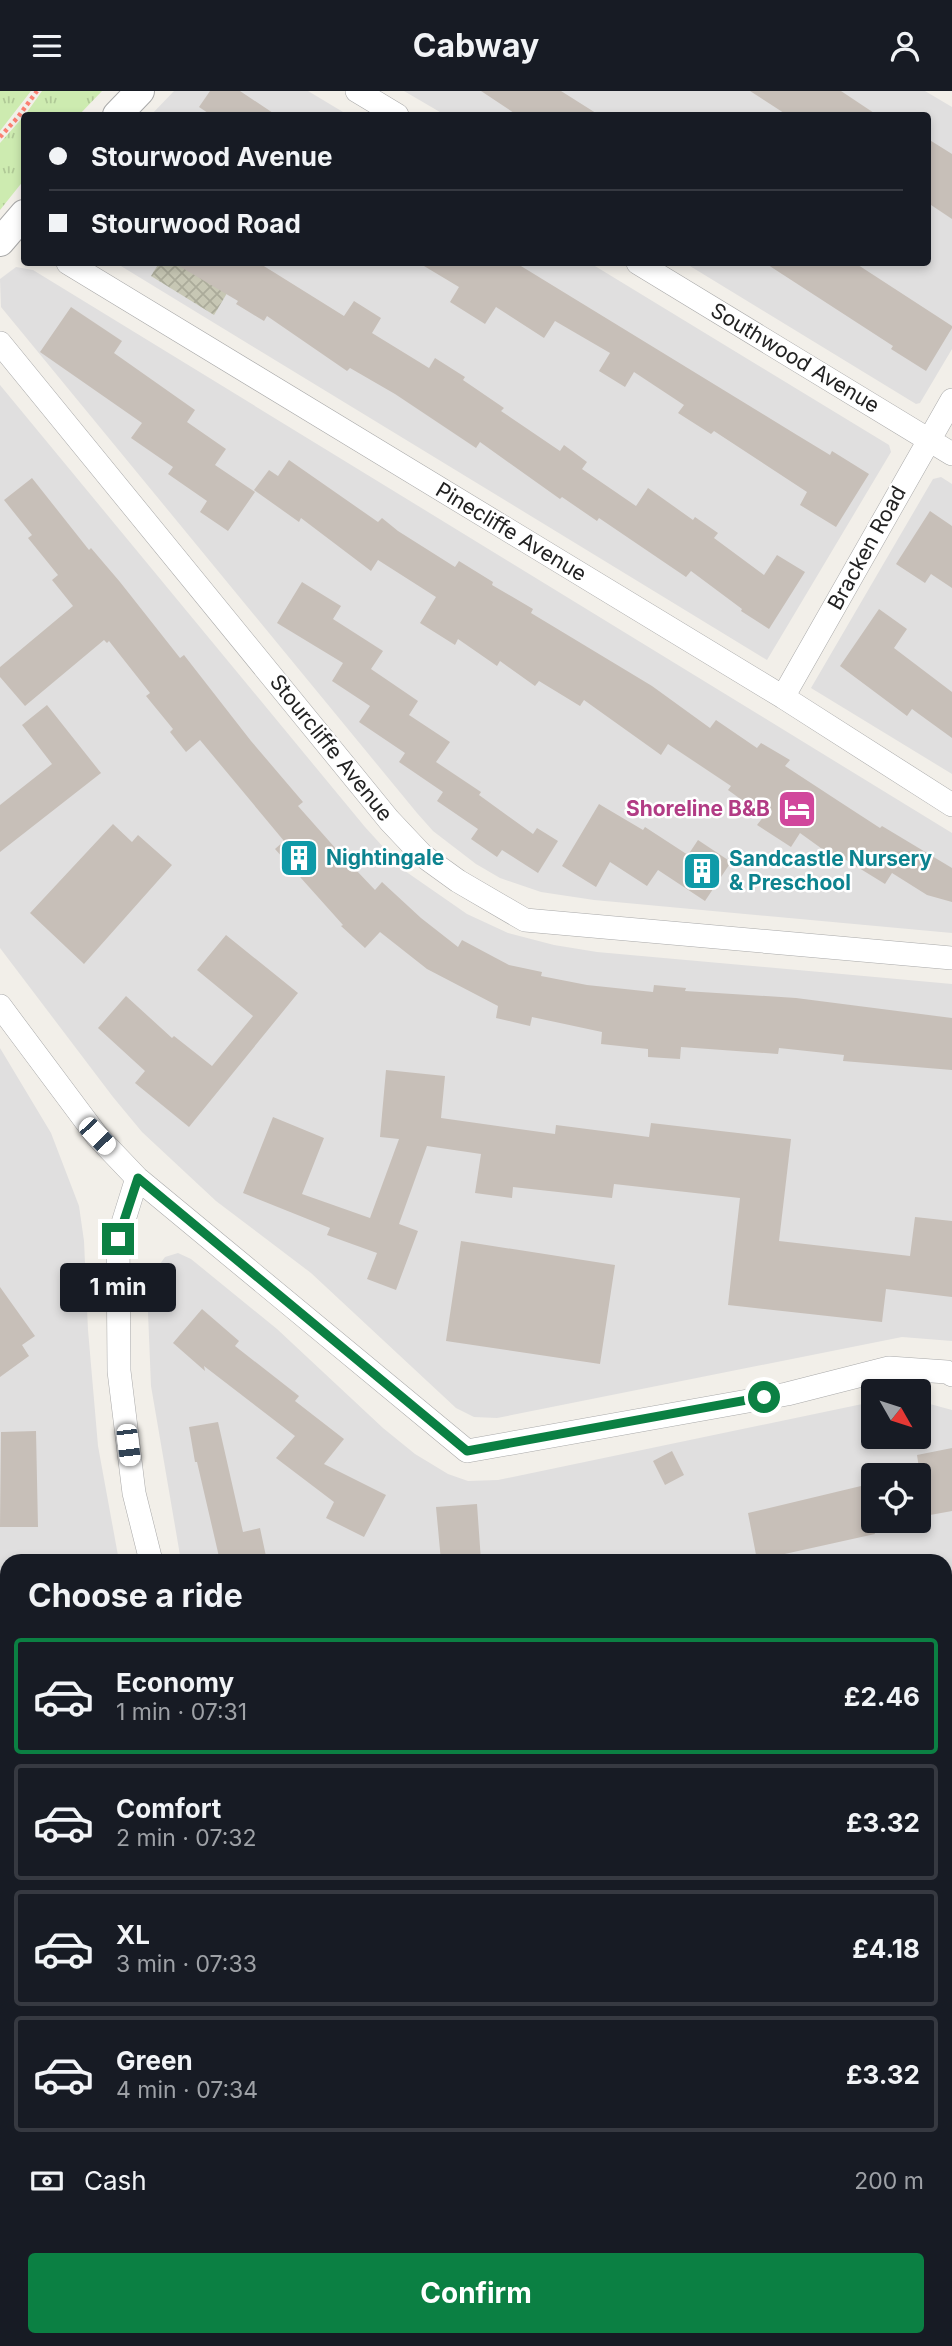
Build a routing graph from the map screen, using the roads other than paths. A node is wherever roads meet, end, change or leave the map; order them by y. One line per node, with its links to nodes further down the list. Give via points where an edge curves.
1 (140, 91): 3 (street)
2 (357, 91): 4 (street)
3 (120, 112)
4 (392, 112)
5 (73, 266): 11 (street, Pinecliffe Avenue)
6 (643, 266): 9 (street, Southwood Avenue)
7 (0, 343): 13 (street, Stourcliffe Avenue, via 389,820 422,855 458,881 525,920)
8 (952, 400): 9 (street, Bracken Road)
9 (929, 439): 10 (street, Southwood Avenue); 11 (street, Bracken Road)
10 (952, 454)
11 (783, 697): 12 (street, Pinecliffe Avenue)
12 (952, 805)
13 (952, 958)
14 (0, 1006): 15 (street, via 97,1136)
15 (138, 1178): 16 (street, via 467,1451 786,1394 888,1368); 17 (street, via 118,1239 118,1371 134,1493)
16 (952, 1375)
17 (149, 1554)

